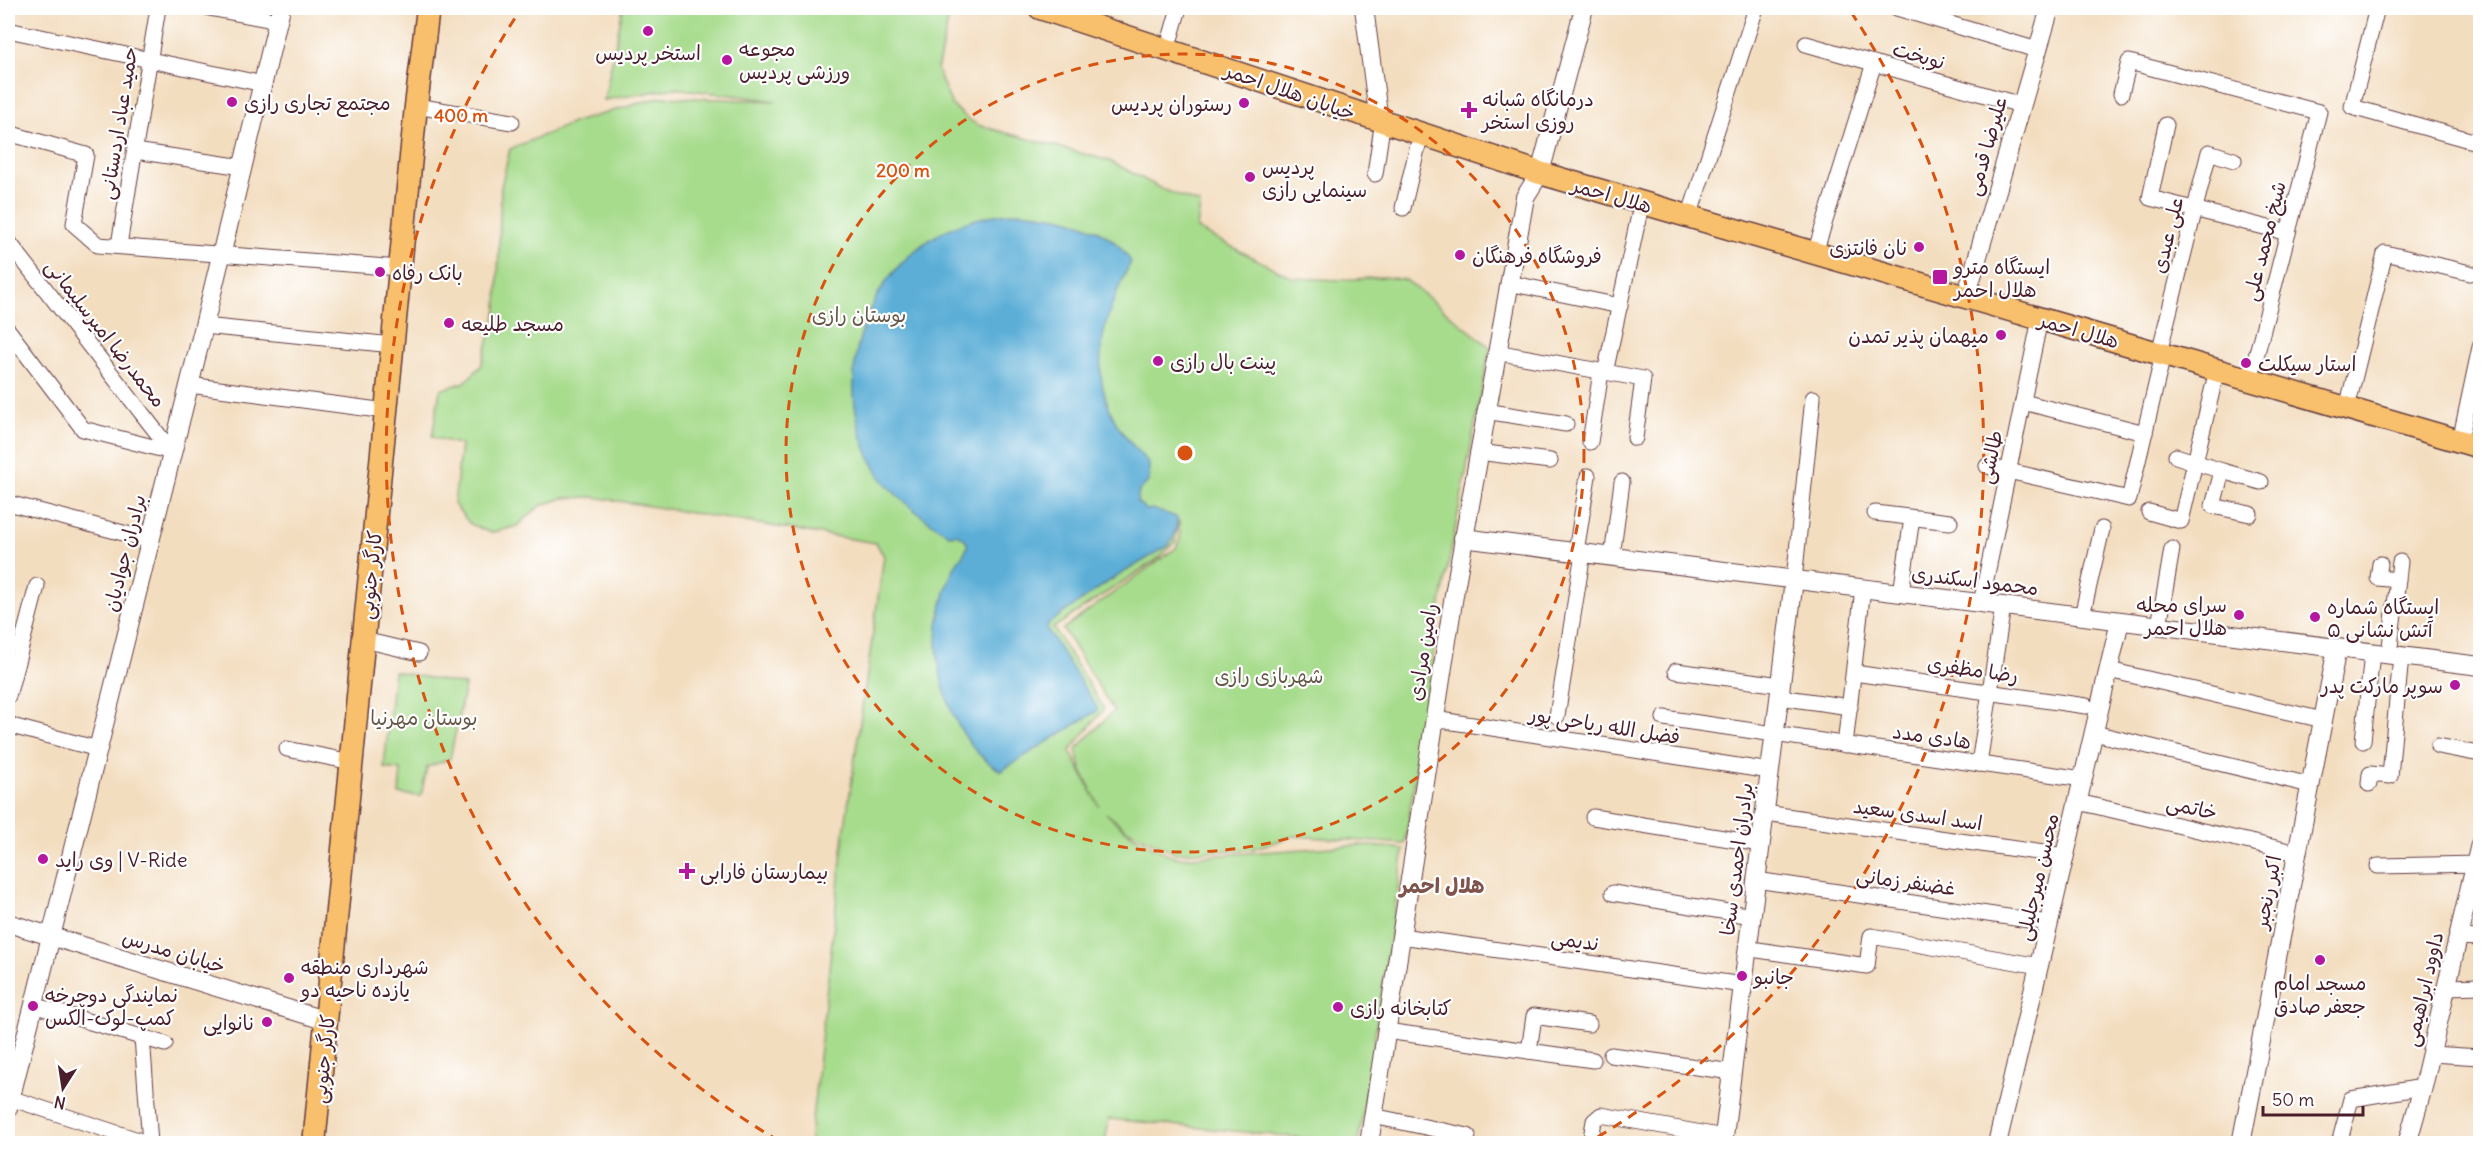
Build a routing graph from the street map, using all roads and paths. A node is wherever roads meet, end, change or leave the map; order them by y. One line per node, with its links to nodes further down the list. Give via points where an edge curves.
1 (158, 8): 18 (street, حمید عباد اردستانی)
2 (209, 8): 13 (street)
3 (428, 8): 23 (main road, کارگر جنوبی)
4 (1040, 8): 12 (main road, خیابان هلال احمر)
5 (1179, 8): 16 (street)
6 (1364, 8): 26 (street)
7 (1584, 8): 33 (street, رامین مرادی)
8 (1756, 8): 38 (street)
9 (1898, 8): 17 (street)
10 (2050, 8): 17 (street, علیرضا قدمی)
11 (2377, 8): 28 (street, via 2352,107)
12 (1071, 12): 16 (main road, خیابان هلال احمر)
13 (280, 14): 20 (street, برادران جوادیان)
14 (8, 30): 18 (street)
15 (1806, 44): 19 (street, نوبخت)
16 (1167, 50): 26 (main road, خیابان هلال احمر)
17 (2037, 50): 22 (street, علیرضا قدمی)
18 (150, 59): 20 (street); 30 (street, حمید عباد اردستانی)
19 (1874, 63): 22 (street, نوبخت); 42 (street)
20 (263, 84): 32 (street, برادران جوادیان)
21 (2121, 94): 39 (street, شیخ محمد علی, via 2129,62 2319,112)
22 (2021, 105): 47 (street, علیرضا قدمی)
23 (416, 106): 24 (street); 44 (main road, کارگر جنوبی)
24 (512, 122)
25 (2166, 125): 36 (street, via 2150,198)
26 (1380, 127): 33 (main road, خیابان هلال احمر); 34 (street)
27 (8, 133): 41 (street, via 86,155 74,224 98,245)
28 (2481, 143)
29 (1418, 145): 35 (street)
30 (135, 151): 32 (street); 41 (street, حمید عباد اردستانی)
31 (2234, 160): 36 (street, علی عبدی, via 2210,152)
32 (243, 167): 43 (street, برادران جوادیان)
33 (1539, 173): 38 (main road, هلال احمر); 46 (street, رامین مرادی, via 1525,197)
34 (1375, 174)
35 (1402, 208)
36 (2195, 209): 39 (street); 55 (street, علی عبدی)
37 (1639, 214): 48 (street)
38 (1689, 217): 42 (main road, هلال احمر)
39 (2288, 233): 58 (street, شیخ محمد علی)
40 (9, 245): 70 (street, محمدرضا امیرسلیمانی)
41 (119, 245): 43 (street)
42 (1815, 254): 47 (main road, هلال احمر)
43 (221, 256): 44 (street); 50 (street, برادران جوادیان)
44 (400, 268): 52 (main road, کارگر جنوبی)
45 (2470, 273): 62 (street, via 2385,253)
46 (1509, 283): 48 (street); 54 (street, رامین مرادی)
47 (1966, 297): 49 (main road, هلال احمر)
48 (1620, 306): 57 (street)
49 (2040, 319): 55 (main road, هلال احمر); 61 (street, طالشی)
50 (204, 326): 52 (street); 59 (street, برادران جوادیان)
51 (8, 330): 70 (street, via 82,429)
52 (393, 345): 63 (main road, کارگر جنوبی)
53 (2481, 347): 69 (street)
54 (1496, 352): 57 (street); 64 (street, رامین مرادی)
55 (2161, 354): 56 (main road, هلال احمر); 66 (street, علی عبدی)
56 (2217, 370): 58 (main road, هلال احمر); 74 (street)
57 (1603, 372): 67 (street, via 1643,378); 68 (street)
58 (2250, 380): 62 (main road, هلال احمر)
59 (189, 385): 63 (street); 70 (street, برادران جوادیان)
60 (1813, 398): 95 (street)
61 (2023, 402): 66 (street); 76 (street, طالشی)
62 (2347, 408): 69 (main road, هلال احمر)
63 (386, 411): 105 (main road, کارگر جنوبی)
64 (1485, 411): 65 (street); 71 (street, رامین مرادی)
65 (1566, 424)
66 (2145, 433): 76 (street, علی عبدی, via 2129,500)
67 (1635, 438)
68 (1590, 442)
69 (2470, 444)
70 (172, 452): 89 (street, برادران جوادیان)
71 (1478, 452): 73 (street); 88 (street, رامین مرادی)
72 (2176, 456): 74 (street)
73 (1550, 461)
74 (2194, 462): 77 (street); 82 (street, via 2181,521)
75 (1987, 466): 76 (street)
76 (2008, 471): 100 (street, طالشی)
77 (2222, 471): 80 (street); 84 (street, via 2213,506)
78 (1588, 476): 91 (street)
79 (1622, 482): 92 (street)
80 (2261, 482)
81 (8, 503): 89 (street)
82 (2149, 512)
83 (1875, 513): 85 (street)
84 (2250, 514)
85 (1912, 518): 86 (street); 99 (street)
86 (1950, 522)
87 (2102, 529): 102 (street)
88 (1463, 538): 91 (street, محمود اسکندری); 120 (street, رامین مرادی)
89 (150, 540): 128 (street, برادران جوادیان)
90 (2172, 549): 104 (street)
91 (1580, 553): 92 (street, محمود اسکندری); 118 (street)
92 (1612, 557): 95 (street, محمود اسکندری)
93 (2400, 562): 96 (street)
94 (2380, 564): 96 (street, via 2378,578)
95 (1794, 580): 98 (street, محمود اسکندری); 113 (street, برادران احمدی سخا)
96 (2398, 580): 108 (street)
97 (37, 586): 115 (street)
98 (1863, 588): 99 (street, محمود اسکندری); 112 (street)
99 (1901, 593): 100 (street, محمود اسکندری)
100 (1981, 603): 101 (street, محمود اسکندری)
101 (2003, 606): 102 (street, محمود اسکندری); 114 (street)
102 (2082, 616): 103 (street, محمود اسکندری)
103 (2120, 621): 104 (street, محمود اسکندری); 110 (street, محسن میرجلیلی)
104 (2159, 626): 106 (street, محمود اسکندری)
105 (364, 640): 107 (street); 131 (main road, کارگر جنوبی)
106 (2337, 648): 108 (street, محمود اسکندری); 121 (street, اکبر رنجبر)
107 (419, 653)
108 (2388, 655): 109 (street, محمود اسکندری); 125 (street); 135 (street, via 2390,776 2370,774)
109 (2481, 666)
110 (2109, 670): 121 (street); 123 (street, محسن میرجلیلی)
111 (1676, 671): 113 (street)
112 (1854, 673): 114 (street, رضا مظفری); 117 (street)
113 (1780, 691): 117 (street); 124 (street, برادران احمدی سخا)
114 (1990, 693): 116 (street, رضا مظفری); 132 (street)
115 (8, 696)
116 (2086, 706)
117 (1850, 707): 126 (street)
118 (1557, 716)
119 (1664, 718): 124 (street, هادی مدد)
120 (1434, 719): 133 (street, فضل الله ریاحی پور); 152 (street, رامین مرادی)
121 (2323, 720): 136 (street, اکبر رنجبر)
122 (8, 725): 128 (street)
123 (2094, 733): 134 (street, محسن میرجلیلی); 136 (street)
124 (1774, 735): 126 (street, هادی مدد); 133 (street, برادران احمدی سخا)
125 (2363, 741)
126 (1845, 745): 132 (street, هادی مدد)
127 (2438, 746): 130 (street)
128 (98, 749): 151 (street, برادران جوادیان)
129 (287, 749): 131 (street)
130 (2481, 754)
131 (352, 762): 161 (main road, کارگر جنوبی)
132 (1979, 764): 134 (street, هادی مدد)
133 (1770, 771): 138 (street, برادران احمدی سخا)
134 (2083, 779): 137 (street, محسن میرجلیلی)
135 (2369, 784)
136 (2310, 785): 142 (street, اکبر رنجبر)
137 (2078, 802): 142 (street, خاتمی); 143 (street, محسن میرجلیلی)
138 (1765, 813): 140 (street, برادران احمدی سخا); 143 (street, اسد اسدی سعید)
139 (1593, 817): 140 (street)
140 (1761, 844): 146 (street, برادران احمدی سخا)
141 (2481, 844): 144 (street, داوود ابراهیمی)
142 (2297, 853): 183 (street, اکبر رنجبر)
143 (2065, 856): 150 (street, محسن میرجلیلی)
144 (2478, 864): 145 (street); 153 (street, داوود ابراهیمی)
145 (2378, 866)
146 (1756, 880): 148 (street, برادران احمدی سخا); 150 (street, غضنفر زمانی)
147 (1613, 893): 148 (street)
148 (1752, 916): 157 (street, برادران احمدی سخا)
149 (8, 923): 151 (street, خیابان مدرس)
150 (2049, 923): 156 (street, محسن میرجلیلی)
151 (51, 936): 160 (street, برادران جوادیان); 161 (street, خیابان مدرس)
152 (1401, 936): 157 (street, ندیمی); 163 (street, رامین مرادی)
153 (2458, 937): 154 (street); 159 (street, داوود ابراهیمی)
154 (2481, 938)
155 (1758, 950): 156 (street, via 1867,966 1871,936)
156 (2039, 966): 182 (street, محسن میرجلیلی)
157 (1743, 985): 171 (street, برادران احمدی سخا)
158 (2481, 986): 159 (street)
159 (2447, 987): 167 (street, داوود ابراهیمی)
160 (33, 1005): 164 (street); 173 (street, برادران جوادیان)
161 (327, 1021): 179 (main road, کارگر جنوبی)
162 (1589, 1024): 166 (street, via 1534,1016)
163 (1386, 1031): 166 (street); 174 (street, رامین مرادی)
164 (142, 1037): 165 (street); 178 (street)
165 (165, 1044)
166 (1529, 1051): 170 (street)
167 (2431, 1054): 169 (street); 172 (street, داوود ابراهیمی)
168 (1611, 1055): 171 (street)
169 (2481, 1057)
170 (1593, 1060)
171 (1732, 1072): 176 (street, برادران احمدی سخا)
172 (2423, 1087): 177 (street, via 2351,1100); 184 (street, داوود ابراهیمی)
173 (9, 1103): 178 (street)
174 (1373, 1116): 175 (street); 180 (street, رامین مرادی)
175 (1468, 1136)
176 (1723, 1140): 181 (street, via 1601,1115 1594,1121)
177 (2340, 1140)
178 (150, 1143)
179 (314, 1143)
180 (1369, 1143)
181 (1590, 1143)
182 (1997, 1143)
183 (2241, 1143)
184 (2407, 1143)

